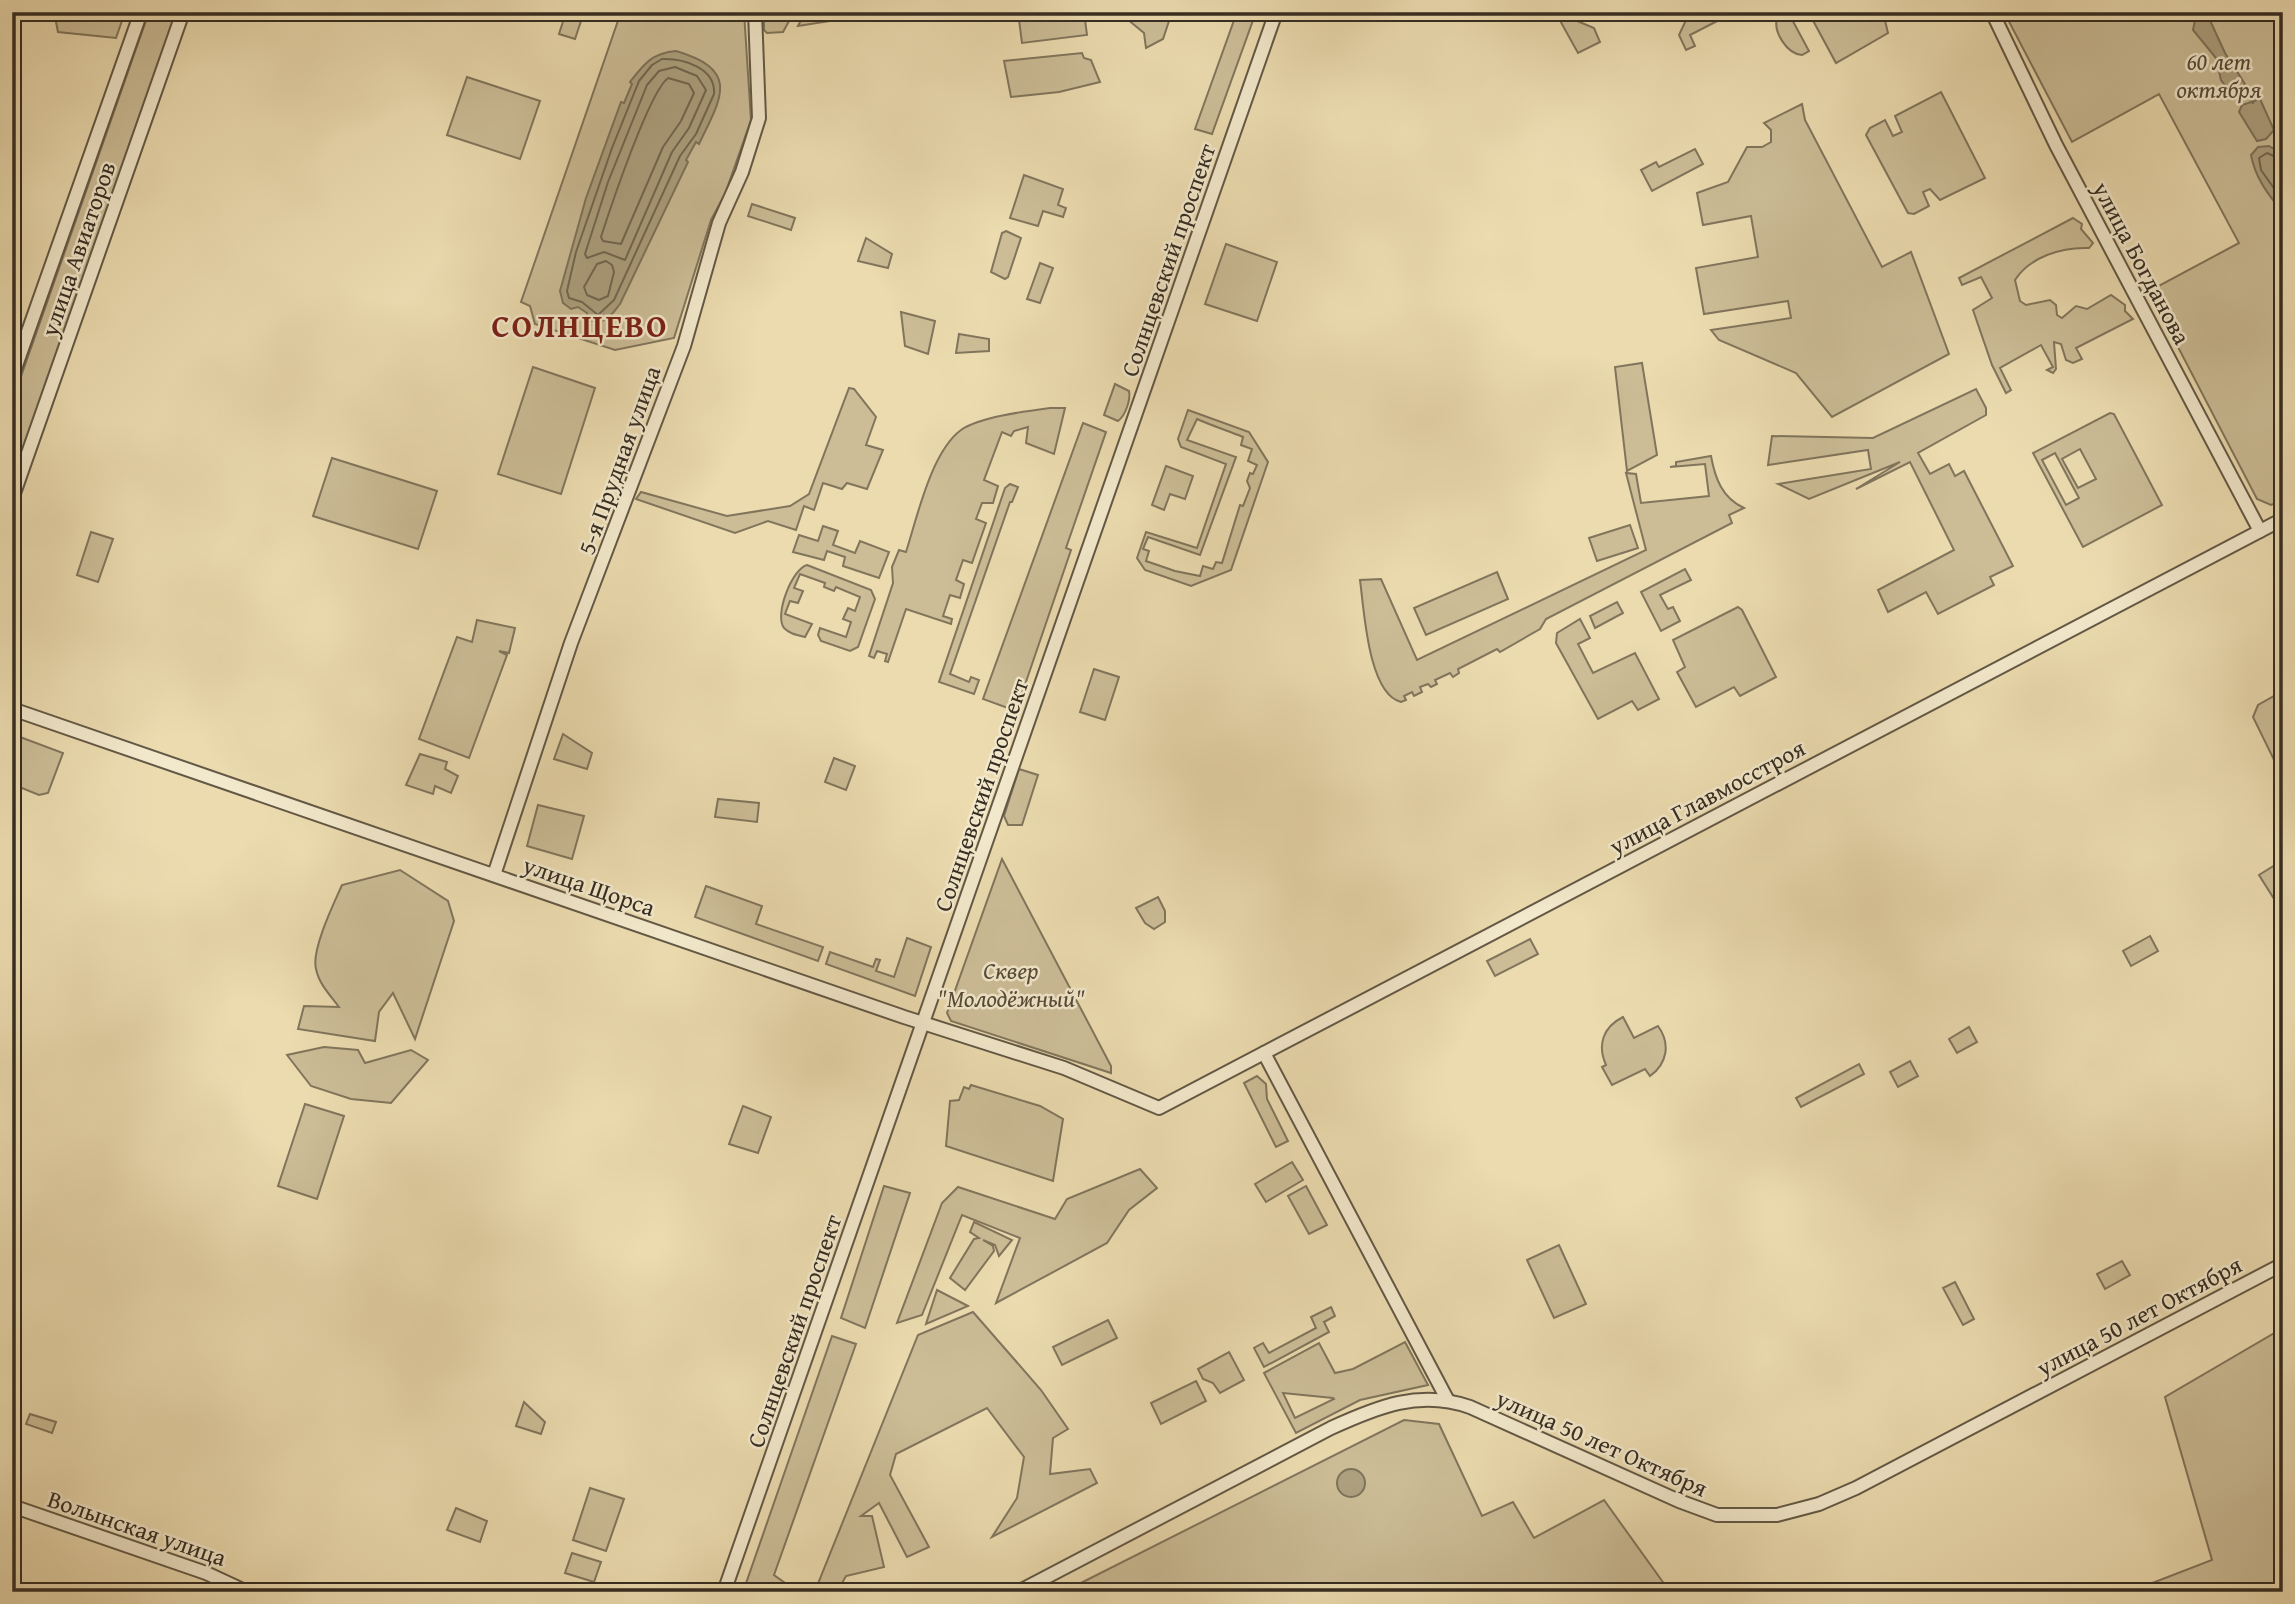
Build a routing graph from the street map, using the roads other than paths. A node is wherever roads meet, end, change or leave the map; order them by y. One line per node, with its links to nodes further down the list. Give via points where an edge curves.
1 (141, 12): 6 (street, улица Авиаторов)
2 (183, 12): 7 (street, улица Авиаторов)
3 (755, 12): 11 (street, 5-я Прудная улица, via 759,118 743,172 719,223 684,346 571,643)
4 (1276, 12): 12 (street, Солнцевский проспект)
5 (1992, 12): 9 (street, улица Богданова, via 2056,145)
6 (12, 377)
7 (12, 499)
8 (2283, 519): 9 (street, улица Главмосстроя)
9 (2260, 531): 13 (street, улица Главмосстроя)
10 (12, 709): 11 (street, улица Щорса)
11 (494, 875): 12 (street, улица Щорса)
12 (925, 1023): 14 (street, улица Щорса, via 1094,1079); 19 (street, Солнцевский проспект)
13 (1264, 1053): 14 (street, улица Главмосстроя, via 1161,1107); 16 (street)
14 (1151, 1105)
15 (2283, 1264): 16 (street, улица 50 лет Октября, via 1856,1488 1777,1515 1734,1517 1703,1512)
16 (1447, 1399): 20 (street, улица 50 лет Октября, via 1410,1400 1357,1416)
17 (12, 1506): 18 (street, Волынская улица, via 206,1573)
18 (247, 1592)
19 (724, 1592)
20 (1018, 1592)

